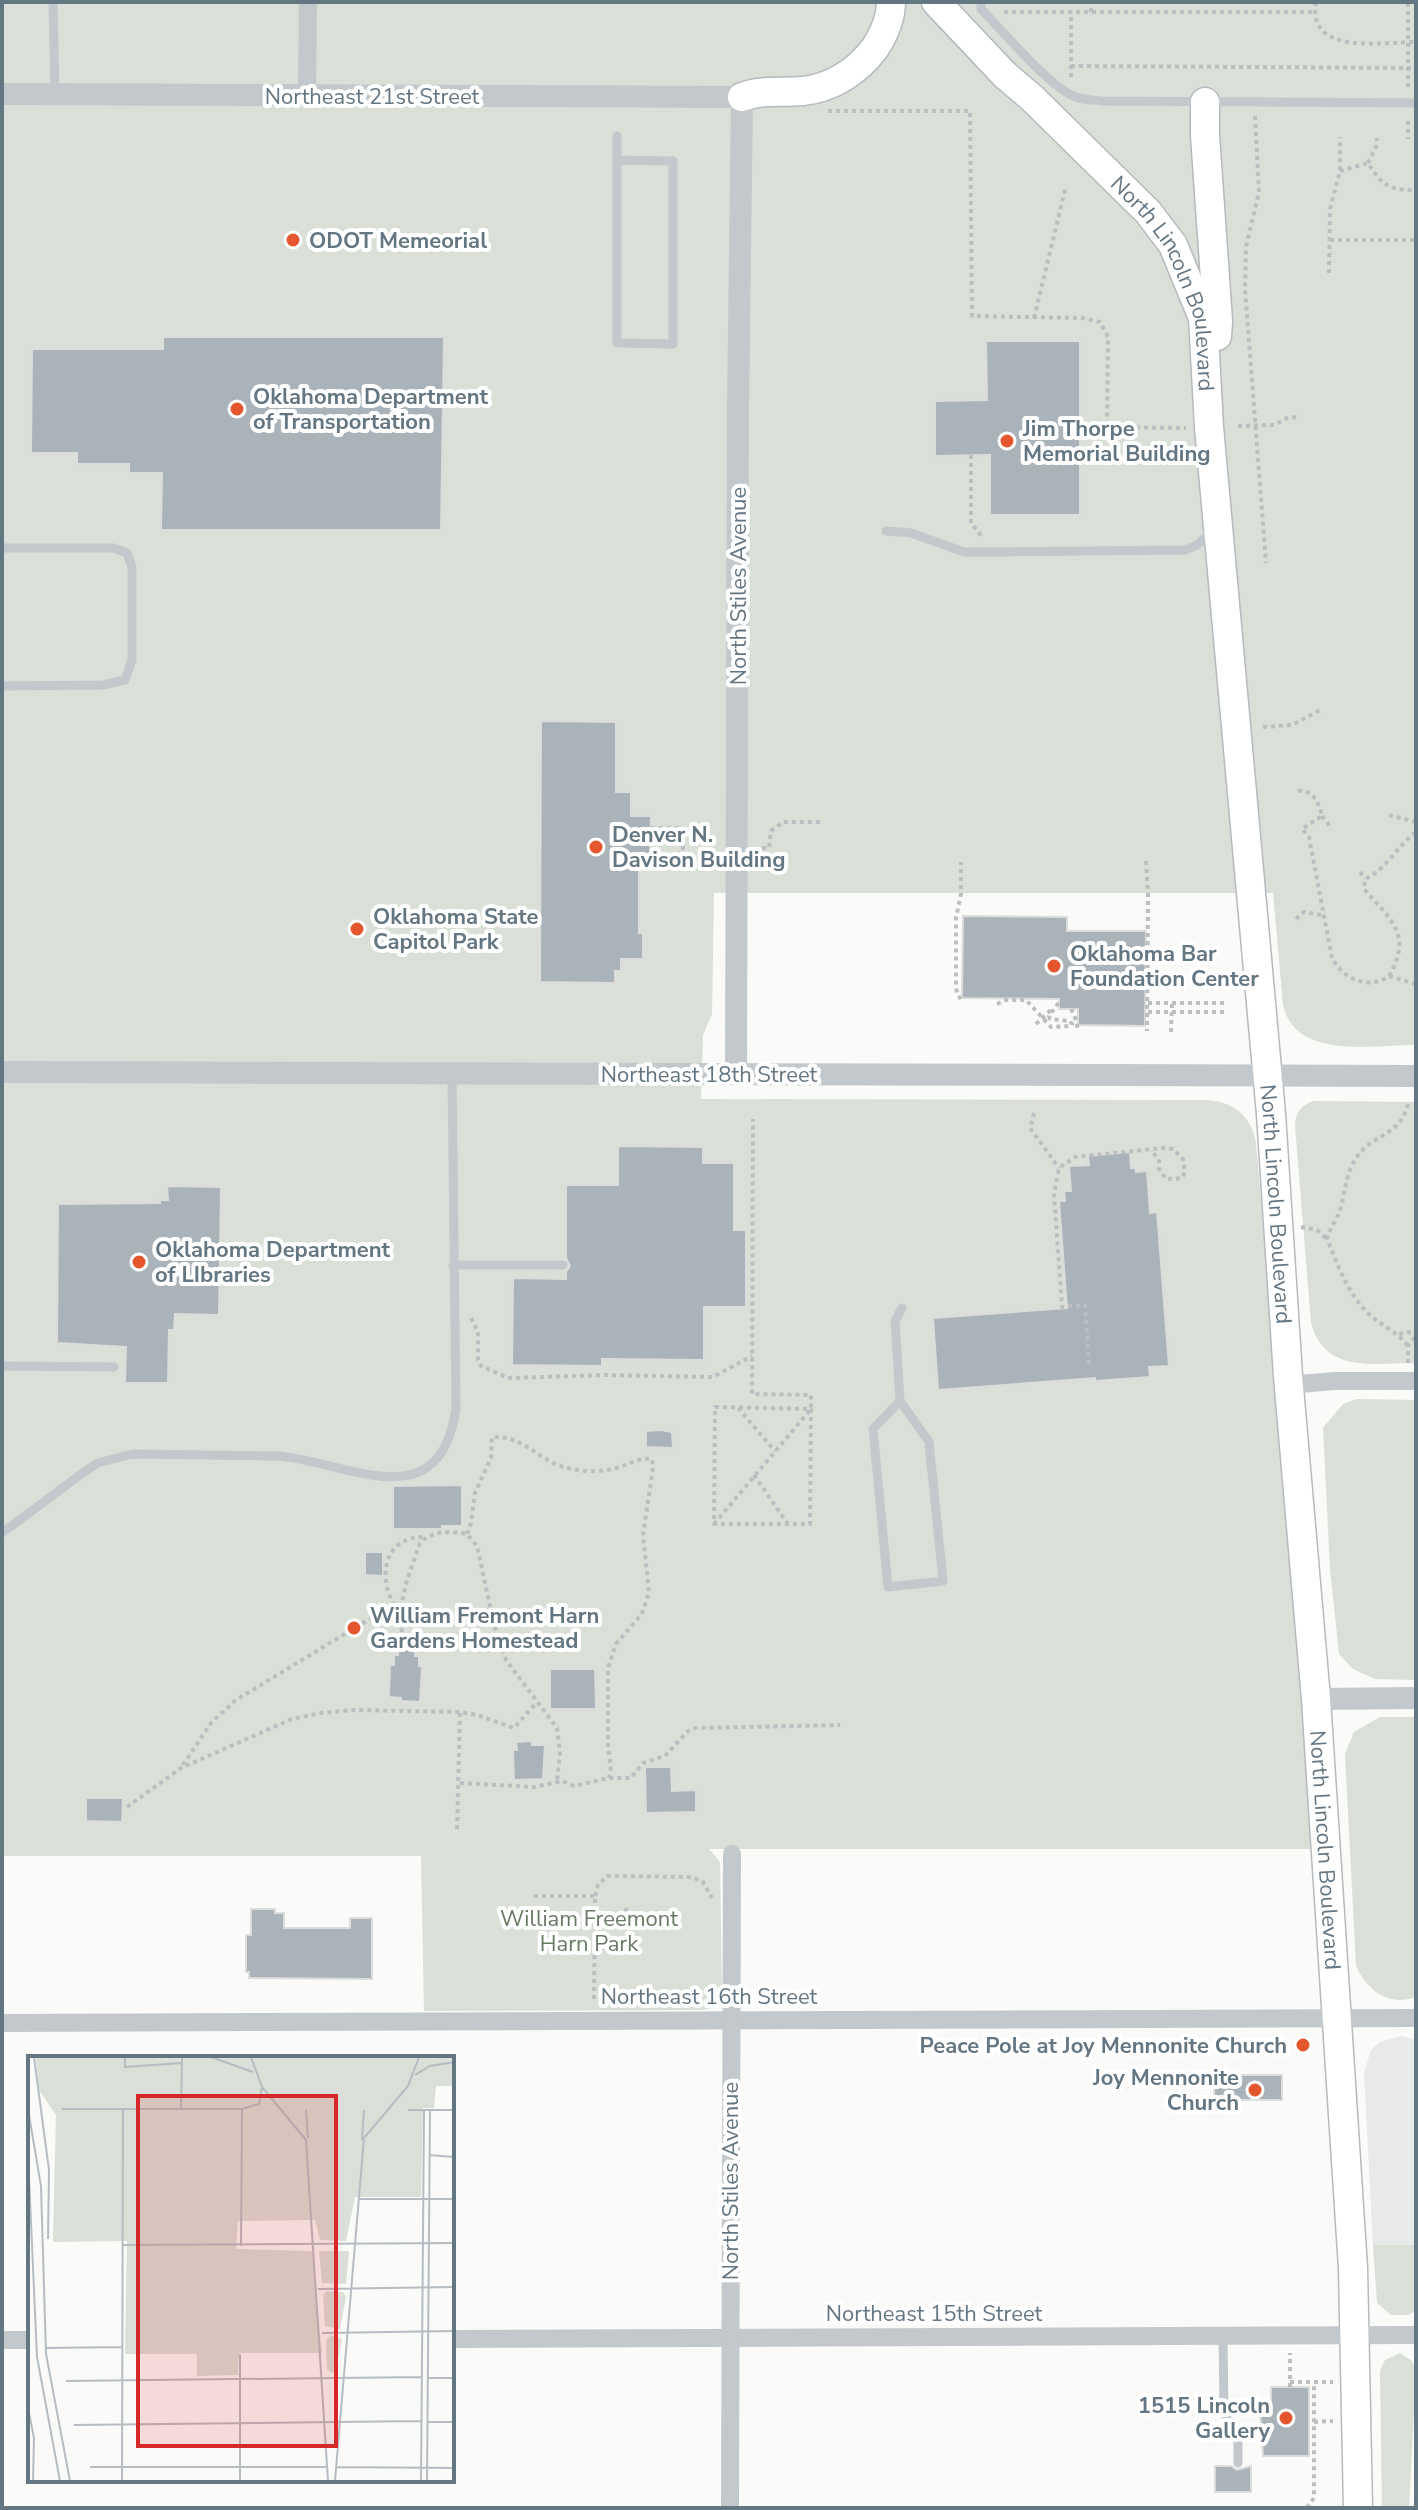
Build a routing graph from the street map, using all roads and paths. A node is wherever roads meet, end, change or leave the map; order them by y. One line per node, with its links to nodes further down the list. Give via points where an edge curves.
1 (53, 2): 21 (lane)
2 (308, 2): 22 (street)
3 (891, 2): 23 (main road, via 882,38 867,60 843,78 813,89 759,91)
4 (936, 2): 47 (main road, North Lincoln Boulevard, via 1148,212 1173,245 1203,318)
5 (981, 2): 12 (lane)
6 (1091, 2): 10 (path)
7 (1316, 2): 11 (path)
8 (1408, 2): 13 (path)
9 (1071, 12): 10 (path); 12 (path, via 1002,12); 15 (path)
10 (1091, 12): 11 (path)
11 (1314, 12): 13 (path, via 1321,32 1330,39)
12 (992, 20): 24 (lane, via 1051,80 1076,97)
13 (1408, 42): 14 (path); 16 (path)
14 (1416, 42)
15 (1071, 66): 16 (path); 18 (path)
16 (1408, 68): 17 (path); 19 (path)
17 (1416, 68)
18 (1071, 79)
19 (1408, 87)
20 (2, 94): 21 (street, Northeast 21st Street)
21 (55, 94): 22 (street, Northeast 21st Street)
22 (307, 96): 23 (street, Northeast 21st Street)
23 (742, 97): 90 (street, North Stiles Avenue)
24 (1205, 102): 25 (lane); 47 (main road, via 1218,321)
25 (1255, 102): 26 (lane); 43 (path, via 1259,192 1246,247 1245,289)
26 (1416, 103)
27 (817, 111): 41 (path, via 970,111 972,316)
28 (1408, 121): 32 (path)
29 (617, 136): 33 (lane)
30 (1340, 137): 35 (path)
31 (1377, 138): 34 (path)
32 (1408, 139)
33 (617, 160): 33 (lane, via 617,343 673,344 673,161)
34 (1368, 163): 35 (path); 37 (path, via 1380,182 1396,190)
35 (1340, 171): 38 (path, via 1330,209)
36 (1066, 186): 41 (path)
37 (1416, 190)
38 (1330, 240): 39 (path); 40 (path)
39 (1416, 240)
40 (1329, 273)
41 (1034, 318): 46 (path, via 1082,318 1105,328)
42 (1299, 417): 43 (path)
43 (1255, 425): 44 (path); 53 (path)
44 (1238, 426)
45 (1080, 427): 46 (path)
46 (1107, 427): 47 (path)
47 (1198, 428): 49 (main road, North Lincoln Boulevard)
48 (971, 455): 52 (path, via 971,523)
49 (1218, 524): 52 (lane, via 1185,550); 91 (main road, North Lincoln Boulevard)
50 (886, 531): 52 (lane, via 911,533 964,552)
51 (2, 548): 54 (lane, via 122,549 131,559 132,597 132,660 125,680)
52 (994, 552)
53 (1266, 563)
54 (2, 686)
55 (1322, 709): 56 (path, via 1292,725)
56 (1263, 727)
57 (1298, 791): 59 (path, via 1312,794)
58 (1389, 815): 61 (path)
59 (1322, 816): 64 (path); 71 (path, via 1302,829 1309,837)
60 (822, 822): 66 (path, via 783,822 771,831 769,848)
61 (1416, 822)
62 (651, 828): 63 (path)
63 (680, 828)
64 (1332, 829)
65 (1416, 832): 70 (path, via 1378,873)
66 (762, 848)
67 (1146, 861): 79 (path)
68 (961, 862): 75 (path, via 956,985)
69 (1360, 872): 70 (path)
70 (1365, 879): 73 (path, via 1364,889 1399,933 1400,950)
71 (1324, 916): 72 (path, via 1304,912); 73 (path, via 1338,970 1365,982)
72 (1296, 919)
73 (1389, 976): 74 (path)
74 (1416, 984)
75 (961, 999)
76 (1172, 1003): 77 (path); 79 (path); 81 (path)
77 (1226, 1003)
78 (997, 1004): 83 (path, via 1026,1000)
79 (1147, 1007): 81 (path); 86 (path)
80 (1071, 1009): 85 (path)
81 (1171, 1012): 82 (path); 87 (path)
82 (1227, 1012)
83 (1042, 1018): 83 (path, via 1057,1004 1050,1019 1072,1025 1051,1027); 84 (path)
84 (1036, 1024)
85 (1077, 1031)
86 (1147, 1031)
87 (1171, 1032)
88 (2, 1072): 89 (street, Northeast 18th Street)
89 (452, 1072): 90 (street, Northeast 18th Street); 100 (lane)
90 (736, 1074): 91 (street, Northeast 18th Street)
91 (1267, 1076): 92 (street, Northeast 18th Street); 112 (main road, North Lincoln Boulevard)
92 (1416, 1076)
93 (1408, 1104): 98 (path, via 1387,1136 1359,1153)
94 (1034, 1113): 97 (path, via 1030,1128)
95 (753, 1119): 107 (path)
96 (1151, 1151): 96 (path, via 1173,1149 1183,1159 1182,1178 1166,1179); 97 (path, via 1075,1157)
97 (1059, 1168): 108 (path, via 1054,1194 1062,1307 1085,1305)
98 (1331, 1225): 99 (path); 105 (path, via 1327,1239 1354,1297)
99 (1317, 1230)
100 (453, 1265): 101 (lane); 103 (lane)
101 (563, 1265)
102 (902, 1308): 113 (lane, via 895,1321)
103 (454, 1310): 107 (path, via 466,1313 475,1324 481,1366 508,1378 713,1377); 120 (lane, via 454,1422 441,1454 420,1473 371,1474 269,1455 132,1454 91,1467)
104 (1416, 1333): 105 (path); 106 (path)
105 (1399, 1334): 106 (path)
106 (1408, 1346): 111 (path)
107 (752, 1356): 115 (path, via 752,1394 811,1395)
108 (1089, 1364)
109 (2, 1366): 110 (lane)
110 (114, 1367)
111 (1412, 1381): 112 (street)
112 (1289, 1385): 126 (main road, North Lincoln Boulevard)
113 (900, 1401): 113 (lane, via 873,1429 888,1587 943,1581 929,1442)
114 (738, 1408): 115 (path); 116 (path); 118 (path, via 715,1407)
115 (811, 1409): 116 (path); 119 (path, via 810,1524)
116 (775, 1451): 117 (path)
117 (754, 1475): 118 (path); 119 (path)
118 (714, 1524): 119 (path)
119 (787, 1524)
120 (2, 1533)
121 (467, 1534): 122 (path); 127 (path, via 477,1546 506,1660); 131 (path, via 475,1493 491,1458 492,1437 521,1441 569,1469 610,1470 652,1459 643,1535 649,1592 642,1614 616,1644 608,1668)
122 (426, 1537): 123 (path); 123 (path, via 398,1544 386,1562 388,1591)
123 (400, 1613): 124 (path); 130 (path, via 383,1612 236,1700 211,1723)
124 (402, 1632)
125 (1416, 1698): 126 (street)
126 (1316, 1699): 145 (main road, North Lincoln Boulevard)
127 (537, 1702): 128 (path, via 514,1728); 132 (path, via 557,1728)
128 (460, 1712): 130 (path, via 321,1713 292,1719); 133 (path)
129 (840, 1725): 131 (path, via 696,1728 665,1756 643,1763 631,1778)
130 (181, 1768): 134 (path)
131 (609, 1778): 132 (path, via 582,1786)
132 (557, 1781): 133 (path, via 534,1787)
133 (460, 1783): 135 (path)
134 (127, 1807)
135 (457, 1829)
136 (732, 1854): 147 (street, North Stiles Avenue)
137 (600, 1881): 138 (path); 140 (path); 141 (path, via 613,1875 686,1875 703,1882)
138 (606, 1887)
139 (534, 1896): 140 (path)
140 (595, 1896): 144 (path)
141 (713, 1900)
142 (625, 1908): 143 (path)
143 (631, 1916)
144 (594, 2000)
145 (1337, 2018): 146 (street, Northeast 16th Street); 147 (street, Northeast 16th Street); 149 (main road, North Lincoln Boulevard)
146 (1416, 2018)
147 (731, 2020): 148 (street, Northeast 16th Street); 152 (street, North Stiles Avenue)
148 (2, 2023)
149 (1355, 2335): 150 (street, Northeast 15th Street); 151 (street, Northeast 15th Street); 164 (main road, North Lincoln Boulevard)
150 (1416, 2335)
151 (1223, 2336): 152 (street, Northeast 15th Street); 161 (lane, via 1224,2412 1238,2440)
152 (729, 2338): 153 (street, Northeast 15th Street); 162 (street, North Stiles Avenue)
153 (454, 2339)
154 (2, 2340): 155 (street)
155 (28, 2340)
156 (1290, 2347): 157 (path, via 1290,2384)
157 (1314, 2382): 158 (path); 160 (path)
158 (1343, 2382)
159 (1344, 2421): 160 (path)
160 (1313, 2422): 163 (path, via 1314,2498)
161 (1238, 2463)
162 (730, 2508)
163 (1307, 2508)
164 (1358, 2508)

